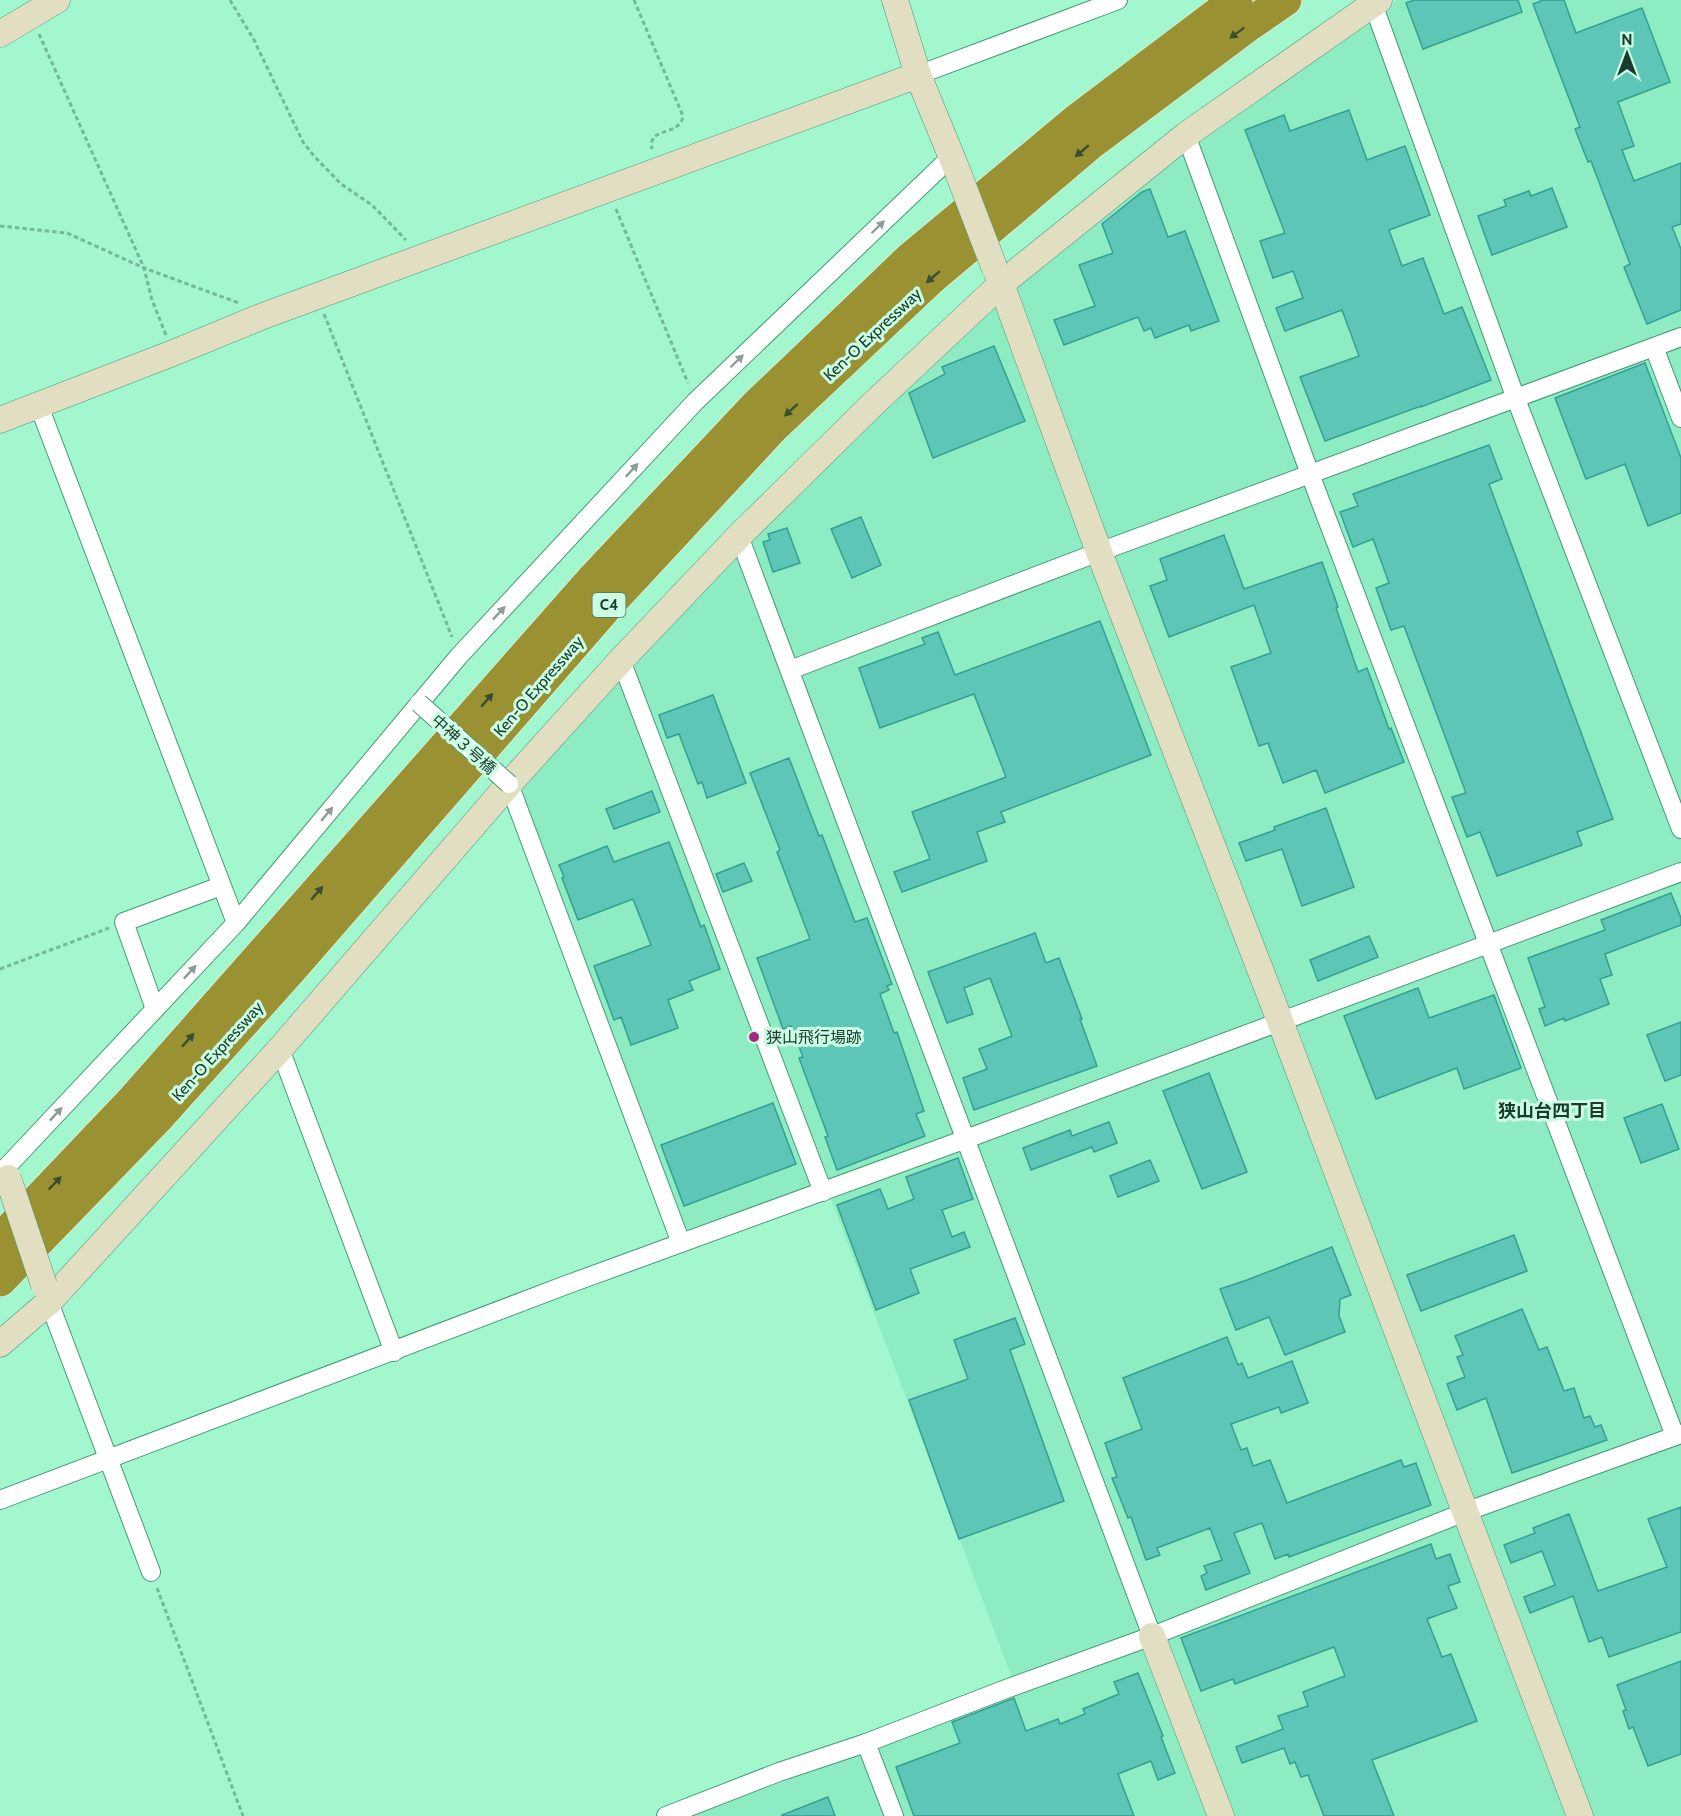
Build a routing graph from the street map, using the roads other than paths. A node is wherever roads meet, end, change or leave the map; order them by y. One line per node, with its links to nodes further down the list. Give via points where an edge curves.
1 (57, 0): 7 (street)
2 (895, 0): 8 (street)
3 (1118, 0): 8 (street)
4 (1236, 0): 36 (highway, Ken-O Expressway / C4, one-way to 4, via 135,1098 595,576 754,406 910,259 1076,121)
5 (1285, 0): 38 (highway, Ken-O Expressway / C4, one-way to 38, via 1092,142 929,280 773,427 614,598 158,1118)
6 (1373, 1): 9 (street); 14 (street)
7 (0, 34)
8 (918, 75): 10 (street); 15 (street, via 263,316)
9 (1186, 135): 11 (street); 18 (street)
10 (954, 164): 11 (street, bridge); 23 (street, one-way to 10, via 695,402)
11 (998, 276): 19 (street); 20 (street)
12 (1681, 337): 13 (street)
13 (1654, 347): 14 (street); 16 (street)
14 (1516, 399): 18 (street); 25 (street)
15 (39, 406): 17 (street); 27 (street)
16 (1681, 418)
17 (0, 420)
18 (1310, 474): 20 (street); 29 (street)
19 (739, 536): 21 (street); 22 (street)
20 (1099, 552): 22 (street); 31 (street)
21 (621, 660): 24 (street); 35 (street)
22 (790, 670): 33 (street)
23 (419, 703): 24 (street, 中神３号橋, bridge); 28 (street, one-way to 23)
24 (509, 784): 32 (street); 37 (street)
25 (1681, 829)
26 (1681, 872): 29 (street)
27 (221, 886): 28 (street); 30 (street, via 124,922)
28 (236, 923): 30 (street, one-way to 28)
29 (1487, 943): 31 (street); 42 (street)
30 (155, 1009): 34 (street, one-way to 30)
31 (1280, 1021): 33 (street); 45 (street)
32 (280, 1049): 39 (street); 41 (street)
33 (966, 1139): 35 (street); 47 (street)
34 (3, 1173): 39 (street, bridge)
35 (823, 1192): 37 (street)
36 (0, 1240)
37 (681, 1244): 41 (street)
38 (0, 1281)
39 (47, 1294): 40 (street); 43 (street)
40 (0, 1344)
41 (394, 1352): 43 (street)
42 (1678, 1435): 45 (street)
43 (109, 1459): 44 (street); 46 (street)
44 (0, 1500)
45 (1465, 1512): 47 (street); 52 (street)
46 (151, 1572)
47 (1152, 1636): 48 (street); 51 (street)
48 (866, 1743): 49 (street); 50 (street)
49 (666, 1816)
50 (894, 1816)
51 (1221, 1816)
52 (1580, 1816)

